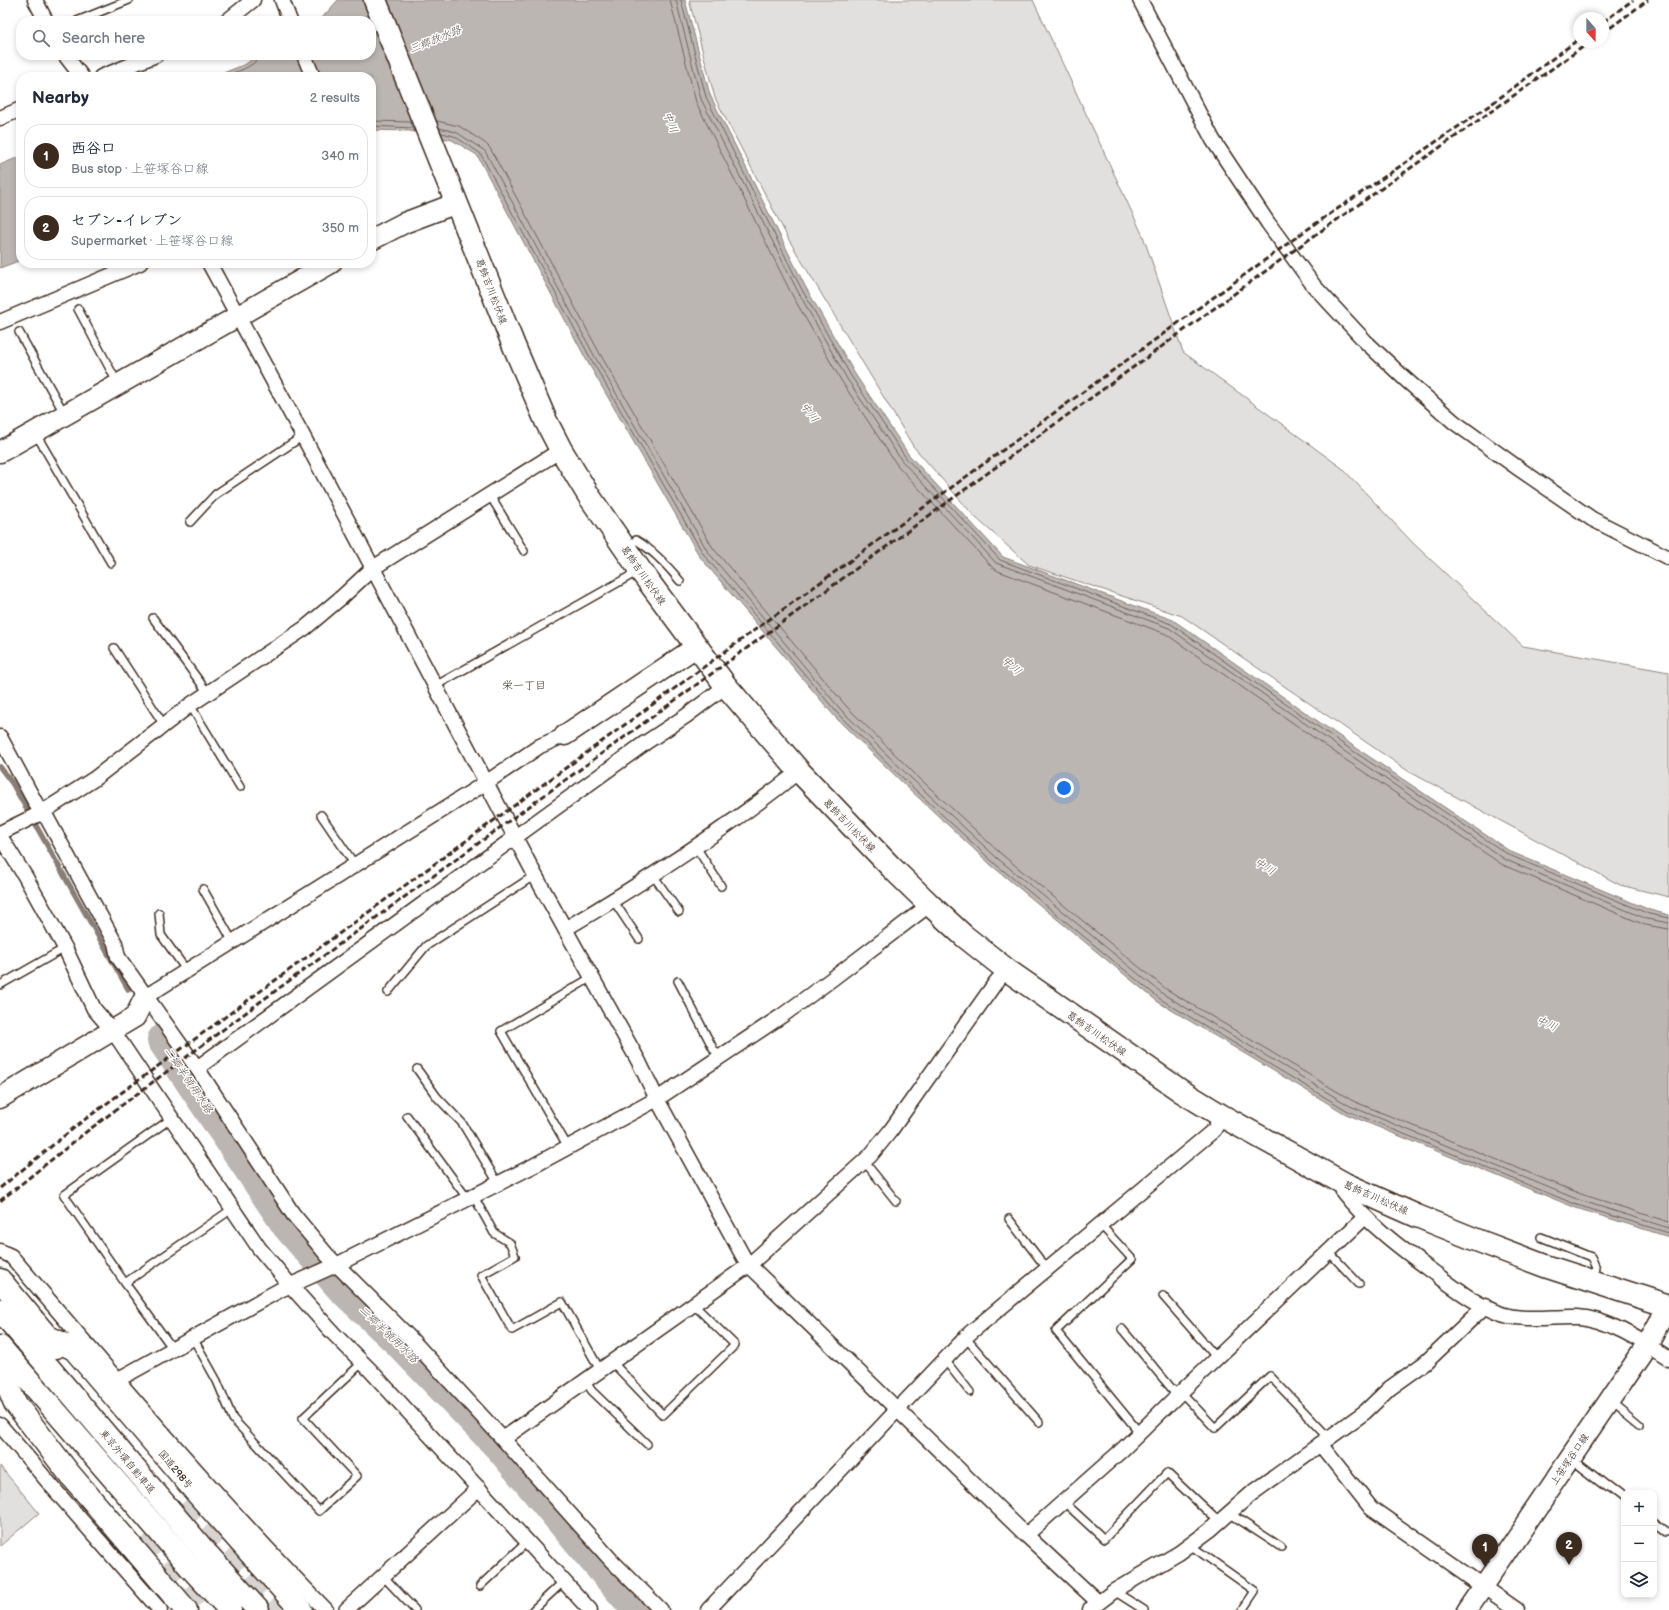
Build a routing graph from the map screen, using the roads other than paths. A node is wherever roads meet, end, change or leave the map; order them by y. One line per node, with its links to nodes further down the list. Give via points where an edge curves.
1 (35, 0): 7 (street)
2 (129, 0): 8 (lane)
3 (253, 0): 9 (street)
4 (282, 0): 10 (street)
5 (375, 0): 19 (main road, 葛飾吉川松伏線)
6 (1140, 0): 38 (street, via 1213,140 1263,217 1314,286 1366,342 1454,422 1518,468 1592,519)
7 (43, 16)
8 (89, 16)
9 (233, 16)
10 (288, 16)
11 (69, 60): 14 (street)
12 (144, 60): 15 (street)
13 (306, 60): 16 (street)
14 (78, 72)
15 (114, 72)
16 (310, 72)
17 (16, 111): 18 (street)
18 (0, 118)
19 (457, 203): 20 (street, via 404,223); 32 (main road, 葛飾吉川松伏線, via 514,346)
20 (376, 237)
21 (128, 268): 26 (street)
22 (212, 268): 25 (street)
23 (321, 268): 25 (street)
24 (78, 309): 28 (lane)
25 (237, 316): 28 (street); 31 (street)
26 (0, 322)
27 (19, 332): 29 (lane)
28 (118, 384): 29 (street)
29 (65, 415): 30 (street)
30 (35, 432): 33 (street); 39 (lane)
31 (303, 436): 35 (lane, via 216,494); 40 (street)
32 (561, 450): 34 (street); 36 (main road, 葛飾吉川松伏線)
33 (0, 452)
34 (489, 494): 37 (lane); 40 (street)
35 (190, 522)
36 (625, 548): 41 (main road, 葛飾吉川松伏線); 42 (lane, via 636,540 650,548)
37 (524, 551)
38 (1669, 558)
39 (111, 563)
40 (372, 568): 46 (street); 48 (street, via 305,628)
41 (640, 570): 44 (main road, 葛飾吉川松伏線); 46 (lane)
42 (680, 581)
43 (153, 618): 48 (lane)
44 (696, 647): 47 (main road, 葛飾吉川松伏線); 51 (street)
45 (114, 648): 50 (lane)
46 (436, 686): 54 (street)
47 (726, 686): 53 (main road, 葛飾吉川松伏線); 60 (street)
48 (208, 693): 49 (street)
49 (190, 705): 50 (street); 55 (lane)
50 (164, 725): 56 (street, via 94,780)
51 (564, 735): 54 (street, via 540,746)
52 (0, 737): 56 (street)
53 (799, 771): 61 (street); 68 (main road, 葛飾吉川松伏線)
54 (487, 782): 60 (street); 62 (street)
55 (240, 787)
56 (41, 813): 58 (street); 81 (street, via 47,818 115,943 118,957)
57 (321, 815): 62 (lane)
58 (0, 833)
59 (0, 836): 74 (street)
60 (515, 837): 63 (street); 84 (street)
61 (696, 847): 64 (street); 65 (lane)
62 (355, 865): 73 (street)
63 (535, 874): 71 (street); 80 (lane, via 426,946)
64 (653, 874): 67 (street); 69 (lane)
65 (722, 886)
66 (203, 890): 73 (lane)
67 (613, 900): 71 (street); 72 (lane)
68 (928, 903): 75 (main road, 葛飾吉川松伏線); 83 (street, via 920,912 832,979)
69 (679, 912)
70 (159, 913): 76 (lane, via 161,934)
71 (565, 929): 77 (street)
72 (640, 939)
73 (233, 942): 76 (street)
74 (65, 948): 79 (lane); 82 (street, via 94,1009)
75 (1007, 970): 89 (main road, 葛飾吉川松伏線, via 1181,1091); 92 (street, via 891,1130)
76 (187, 971): 81 (street)
77 (592, 977): 87 (street); 91 (lane, via 501,1031)
78 (678, 981): 83 (lane)
79 (0, 985)
80 (388, 992)
81 (145, 997): 82 (street, via 135,1017); 84 (street)
82 (113, 1031): 86 (street); 90 (street)
83 (720, 1058): 87 (street)
84 (197, 1068): 104 (street, via 293,1214)
85 (417, 1070): 93 (lane, via 437,1097 462,1123)
86 (2, 1094)
87 (657, 1099): 91 (street); 105 (street)
88 (407, 1116): 95 (lane)
89 (1222, 1116): 94 (main road, 葛飾吉川松伏線); 100 (street, via 1214,1130)
90 (172, 1118): 97 (street); 109 (lane, via 64,1195)
91 (568, 1147): 93 (street)
92 (864, 1161): 96 (lane); 105 (street)
93 (498, 1183): 95 (street)
94 (1346, 1184): 98 (street, via 1343,1192); 108 (main road, 葛飾吉川松伏線, via 1479,1241)
95 (470, 1196): 104 (street); 130 (lane, via 494,1233 510,1243 515,1256 482,1275 512,1330 562,1302)
96 (896, 1201)
97 (232, 1209): 109 (lane); 111 (street, via 259,1248)
98 (1365, 1217): 103 (street); 114 (street, via 1463,1295)
99 (1010, 1219): 106 (lane)
100 (1100, 1224): 106 (street); 140 (lane, via 1132,1259 1056,1331)
101 (1541, 1237): 108 (lane, via 1591,1257 1596,1268)
102 (0, 1251): 131 (street, via 11,1256)
103 (1329, 1252): 110 (lane); 124 (street)
104 (336, 1265): 111 (street); 141 (street, via 410,1338)
105 (749, 1265): 113 (street); 136 (street)
106 (1048, 1267): 120 (street)
107 (0, 1280): 118 (main road, 国道298号)
108 (1592, 1281): 115 (main road, 葛飾吉川松伏線)
109 (125, 1283): 123 (lane)
110 (1359, 1284)
111 (291, 1286): 119 (street); 127 (street)
112 (1163, 1296): 124 (lane)
113 (694, 1305): 128 (street); 128 (lane, via 735,1345 663,1415)
114 (1485, 1306): 121 (street, via 1507,1316 1520,1318 1579,1317 1594,1320); 142 (street, via 1425,1363)
115 (1668, 1306): 121 (street, 上笹塚谷口線)
116 (0, 1310): 168 (main road, 東京外環自動車道, via 208,1555)
117 (1122, 1330): 134 (lane)
118 (46, 1336): 147 (main road, 国道298号); 169 (main road, 国道298号, via 74,1349)
119 (193, 1338): 123 (street); 127 (lane, via 217,1381 233,1420 319,1511 357,1476 303,1418)
120 (965, 1338): 126 (street); 137 (lane)
121 (1647, 1345): 125 (street); 135 (street, 上笹塚谷口線)
122 (0, 1347): 167 (main road)
123 (173, 1349): 131 (street)
124 (1217, 1358): 134 (street)
125 (1669, 1358)
126 (945, 1360): 133 (lane); 136 (street)
127 (363, 1362): 145 (street)
128 (612, 1362): 130 (street)
129 (0, 1368): 154 (main road); 166 (main road, via 15,1402 68,1472)
130 (600, 1370): 132 (street)
131 (117, 1380): 170 (street, via 278,1561)
132 (585, 1381): 141 (street); 143 (lane, via 592,1391)
133 (970, 1392)
134 (1179, 1394): 140 (street); 142 (lane, via 1215,1428 1270,1376)
135 (1609, 1400): 139 (lane); 144 (street, 上笹塚谷口線)
136 (898, 1410): 153 (street); 176 (street)
137 (1039, 1422)
138 (0, 1425): 165 (street)
139 (1639, 1425)
140 (1140, 1432): 148 (street)
141 (503, 1439): 175 (street, via 611,1560)
142 (1325, 1441): 149 (street, via 1251,1494); 161 (street, via 1371,1508)
143 (647, 1444)
144 (1570, 1458): 146 (lane); 161 (street, 上笹塚谷口線)
145 (479, 1488): 155 (street); 158 (street)
146 (1621, 1497)
147 (185, 1501)
148 (1063, 1501): 150 (lane, via 1104,1539 1167,1473); 153 (street)
149 (1230, 1513): 150 (street); 157 (lane)
150 (1219, 1522): 156 (street)
151 (1657, 1524): 152 (lane)
152 (1666, 1531)
153 (1026, 1535): 163 (street)
154 (145, 1536)
155 (528, 1541): 159 (street); 160 (lane)
156 (1190, 1545): 162 (street); 164 (lane, via 1255,1591)
157 (1281, 1547)
158 (383, 1576): 171 (street); 172 (lane)
159 (564, 1581): 173 (lane); 174 (street)
160 (480, 1586)
161 (1483, 1587): 178 (street, 上笹塚谷口線); 179 (street)
162 (1114, 1591): 163 (street); 177 (lane)
163 (1094, 1606)
164 (1243, 1609)
165 (160, 1610)
166 (186, 1610)
167 (230, 1610)
168 (258, 1610)
169 (301, 1610)
170 (326, 1610)
171 (346, 1610)
172 (415, 1610)
173 (533, 1610)
174 (590, 1610)
175 (661, 1610)
176 (708, 1610)
177 (1144, 1610)
178 (1467, 1610)
179 (1517, 1610)

